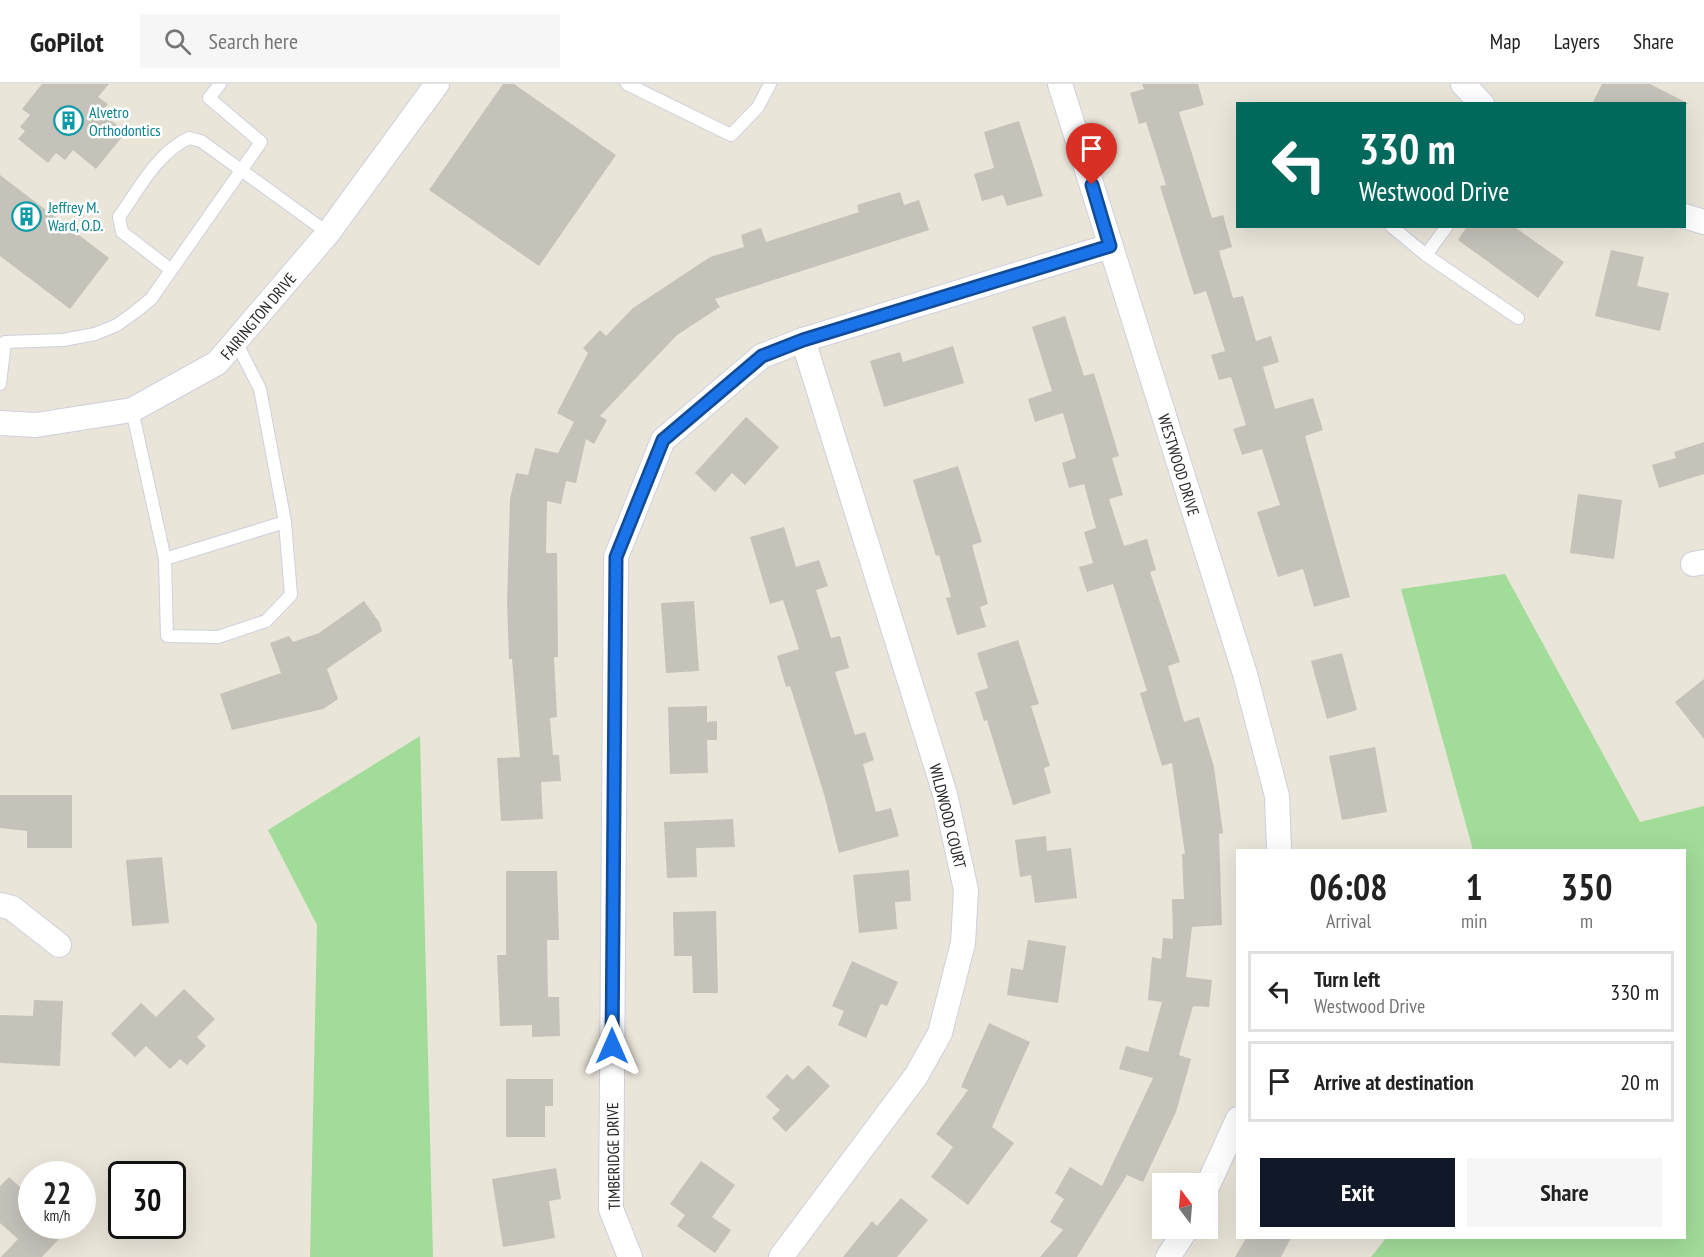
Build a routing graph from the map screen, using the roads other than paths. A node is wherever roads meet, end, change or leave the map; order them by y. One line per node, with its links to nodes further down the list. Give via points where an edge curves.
1 (220, 84): 8 (lane, via 209,98 261,142)
2 (437, 84): 13 (street, FAIRINGTON DRIVE)
3 (627, 84): 4 (lane, via 731,135 758,107)
4 (770, 84)
5 (1060, 84): 14 (street, WESTWOOD DRIVE)
6 (1463, 84): 7 (street)
7 (1480, 102)
8 (242, 170): 13 (lane); 16 (lane); 16 (lane, via 201,141 189,138 174,145 151,171 119,217 122,232)
9 (1686, 217): 10 (street)
10 (1704, 222)
11 (1393, 228): 15 (lane)
12 (1446, 228): 15 (lane)
13 (328, 233): 19 (street, FAIRINGTON DRIVE)
14 (1110, 246): 18 (street, TIMBERIDGE DRIVE); 25 (street, WESTWOOD DRIVE, via 1245,674 1277,796)
15 (1426, 255): 17 (lane)
16 (170, 269): 20 (lane, via 151,299 117,326 63,340 5,342)
17 (1518, 318)
18 (803, 340): 31 (street, TIMBERIDGE DRIVE, via 762,356 663,440 616,557 611,1209); 32 (street, WILDWOOD COURT, via 945,794 966,890 963,943 940,1033 916,1076)
19 (236, 342): 21 (street, FAIRINGTON DRIVE, via 217,363); 23 (lane, via 260,389)
20 (0, 384)
21 (132, 410): 22 (street, FAIRINGTON DRIVE, via 36,425); 24 (lane)
22 (0, 423)
23 (285, 522): 24 (lane); 24 (lane, via 291,595 266,621 218,637 166,636)
24 (165, 559)
25 (1279, 849)
26 (0, 905): 27 (street, via 12,908)
27 (59, 945)
28 (1236, 1123): 29 (street)
29 (1213, 1173)
30 (1180, 1239): 33 (street)
31 (630, 1257)
32 (780, 1257)
33 (1168, 1257)

